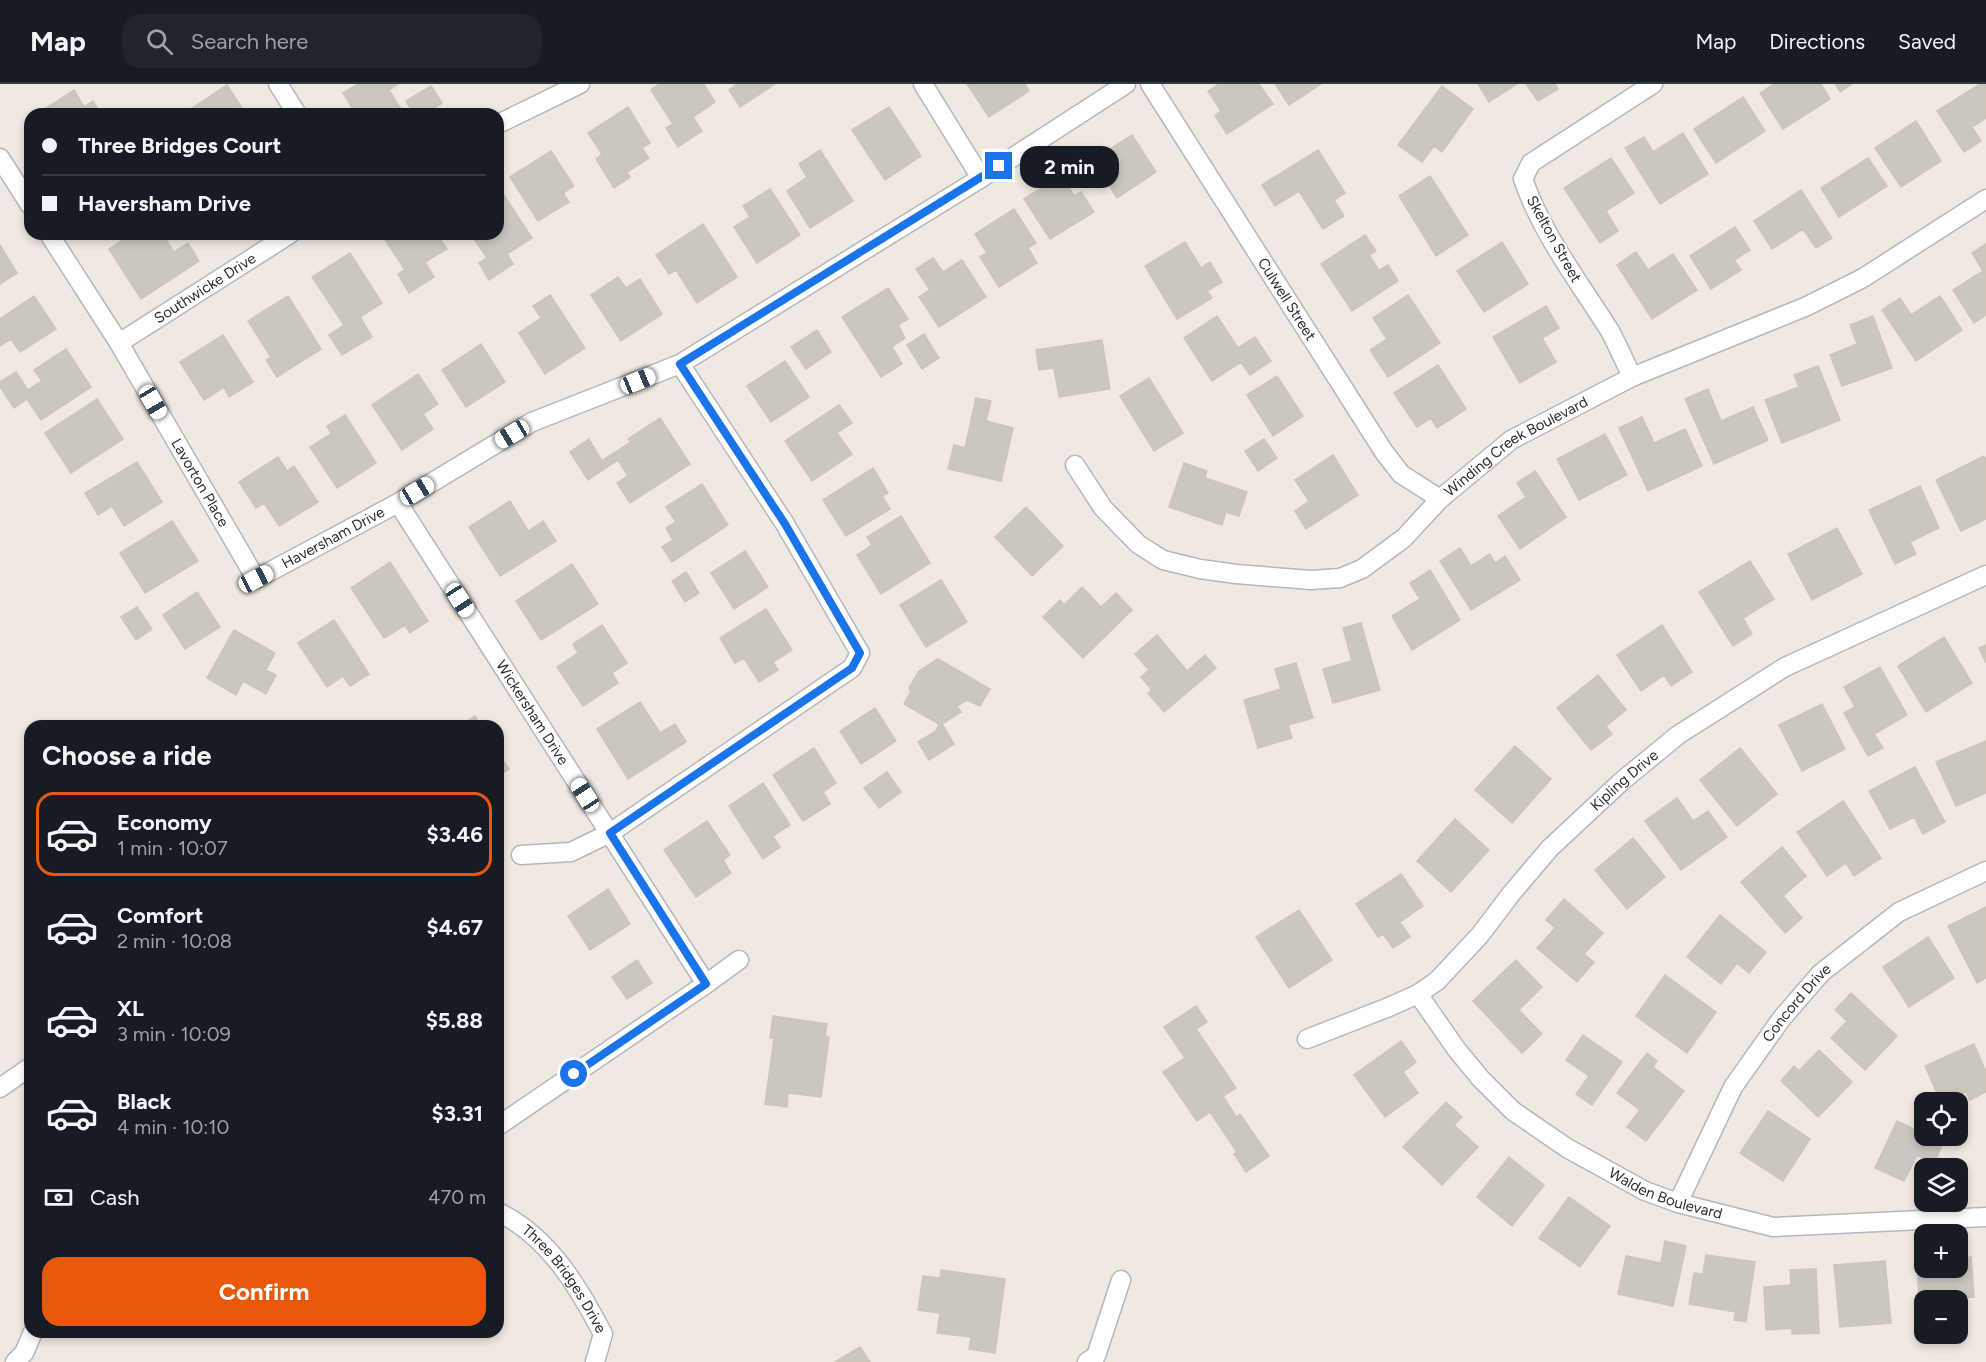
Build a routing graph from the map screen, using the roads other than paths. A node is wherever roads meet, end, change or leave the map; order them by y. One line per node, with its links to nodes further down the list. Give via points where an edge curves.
1 (279, 84): 7 (street)
2 (580, 84): 8 (street)
3 (923, 84): 10 (street)
4 (1126, 84): 10 (street, Haversham Drive)
5 (1150, 84): 19 (street, Culwell Street, via 1384,452 1401,474)
6 (1653, 84): 17 (street, Skelton Street, via 1531,163 1523,179 1531,201 1611,334)
7 (293, 108)
8 (504, 121)
9 (0, 158): 11 (street)
10 (981, 178): 16 (street, Haversham Drive)
11 (24, 196)
12 (1986, 199): 17 (street, Winding Creek Boulevard, via 1863,278 1805,307)
13 (53, 240): 15 (street, Lavorton Place)
14 (281, 240): 15 (street, Southwicke Drive)
15 (119, 343): 22 (street, Lavorton Place)
16 (680, 364): 20 (street, Haversham Drive, via 532,422); 23 (street, via 785,524 860,653 852,668)
17 (1632, 377): 19 (street, Winding Creek Boulevard, via 1511,440)
18 (1075, 465): 19 (street, Winding Creek Boulevard, via 1103,508 1138,544 1163,560 1236,574 1311,580 1340,578 1362,569 1404,538)
19 (1440, 498)
20 (398, 502): 22 (street, Haversham Drive); 23 (street, Wickersham Drive)
21 (1986, 575): 28 (street, Kipling Drive, via 1785,666 1678,735 1550,848 1480,935 1437,981)
22 (256, 579)
23 (610, 833): 24 (street, via 571,852); 27 (street, Wickersham Drive)
24 (522, 855)
25 (1986, 871): 33 (street, Concord Drive, via 1899,912 1821,973 1782,1018 1733,1087)
26 (739, 960): 27 (street)
27 (706, 984): 32 (street)
28 (1418, 994): 29 (street, Kipling Drive); 33 (street, Walden Boulevard, via 1457,1050 1513,1111 1618,1177)
29 (1307, 1039)
30 (24, 1071): 31 (street)
31 (0, 1088)
32 (504, 1122)
33 (1678, 1203): 35 (street, Walden Boulevard, via 1773,1227)
34 (504, 1215): 39 (street, Three Bridges Drive, via 545,1246 581,1293 603,1334)
35 (1986, 1217)
36 (1120, 1280): 40 (street, via 1096,1356)
37 (30, 1338): 38 (street)
38 (15, 1362)
39 (595, 1362)
40 (1087, 1362)

